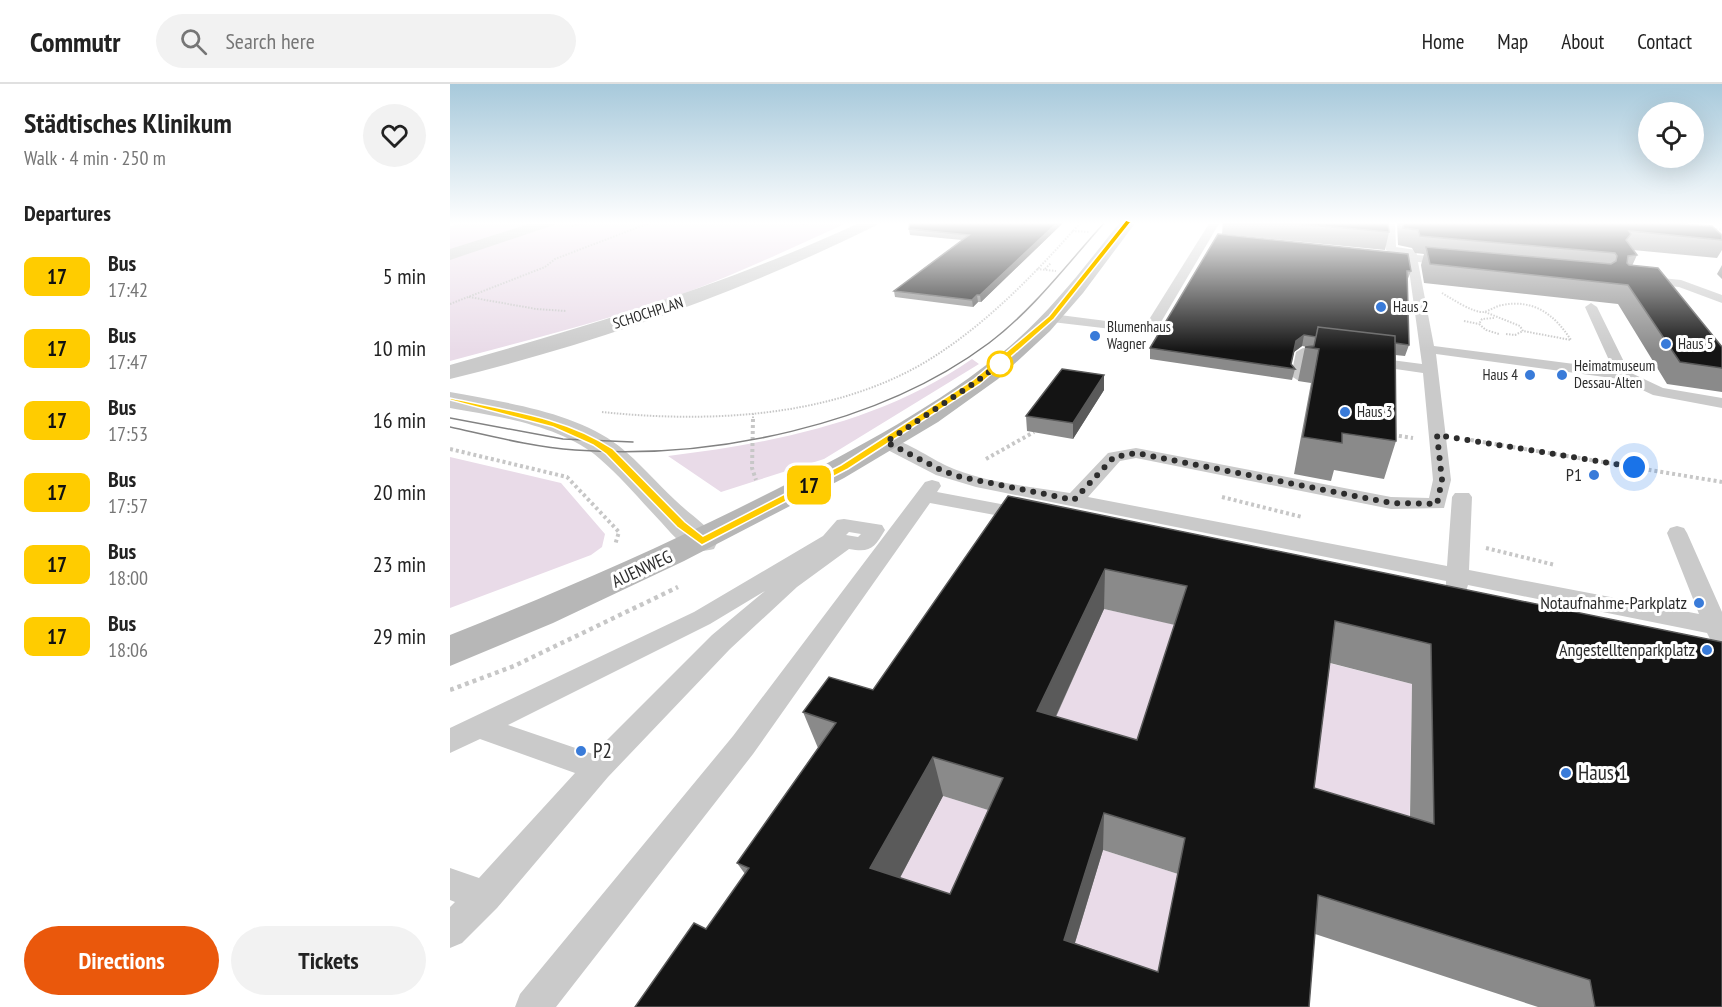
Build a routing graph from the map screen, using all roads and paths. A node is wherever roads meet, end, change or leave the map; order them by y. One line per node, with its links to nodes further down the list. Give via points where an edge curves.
1 (547, 265): 11 (path)
2 (775, 265): 24 (street, SCHOCHPLAN, via 699,296)
3 (1038, 265): 29 (path, via 987,316 943,350 898,375 810,404 753,413 670,418)
4 (1050, 265): 8 (path)
5 (1094, 265): 17 (main road, AUENWEG)
6 (1194, 265): 17 (lane, via 1149,331)
7 (1414, 265): 10 (lane)
8 (1045, 270)
9 (1636, 277): 12 (lane, via 1681,284)
10 (1418, 288): 16 (path, via 1441,292 1461,305); 22 (lane)
11 (469, 297): 13 (path); 15 (path)
12 (1722, 299)
13 (450, 304)
14 (1591, 307): 25 (lane)
15 (567, 311)
16 (1485, 312): 18 (path); 21 (path, via 1515,303 1542,307 1561,323 1571,340)
17 (1052, 318): 32 (main road, AUENWEG, via 976,382)
18 (1494, 318): 20 (path, via 1482,319); 21 (path, via 1515,323)
19 (1464, 321): 20 (path)
20 (1479, 324): 21 (path, via 1500,334)
21 (1523, 331)
22 (1428, 349): 23 (lane); 25 (lane)
23 (1430, 369): 26 (lane, via 1303,352); 31 (lane)
24 (450, 372)
25 (1623, 375): 28 (lane, via 1659,392)
26 (1299, 376)
27 (450, 400): 41 (street, via 556,424 597,443)
28 (1722, 403)
29 (597, 411)
30 (1034, 432): 34 (path)
31 (1437, 435): 35 (path); 38 (lane, via 1442,480 1437,504 1391,503 1136,453 1114,457)
32 (886, 442): 34 (lane); 41 (main road, AUENWEG)
33 (450, 449): 42 (path, via 567,477 619,532)
34 (952, 474): 36 (lane); 38 (lane)
35 (1722, 482)
36 (925, 496): 39 (lane); 59 (lane, via 742,745)
37 (1462, 497): 44 (lane)
38 (1074, 500): 48 (lane)
39 (1045, 518)
40 (1677, 533): 50 (lane)
41 (702, 541): 51 (main road, AUENWEG)
42 (615, 548)
43 (1316, 568): 44 (lane)
44 (1457, 595): 46 (lane)
45 (631, 610): 52 (path, via 514,666)
46 (1536, 612)
47 (1593, 624): 49 (lane)
48 (1722, 627)
49 (1663, 639)
50 (1714, 646)
51 (450, 651)
52 (450, 690)
53 (481, 728): 54 (lane); 55 (lane); 55 (lane, via 702,618 830,541 844,525 875,530 863,545 844,542 789,582 721,642)
54 (450, 741)
55 (598, 768): 57 (lane)
56 (450, 884): 57 (lane)
57 (485, 896): 58 (lane)
58 (450, 931)
59 (533, 1007)

